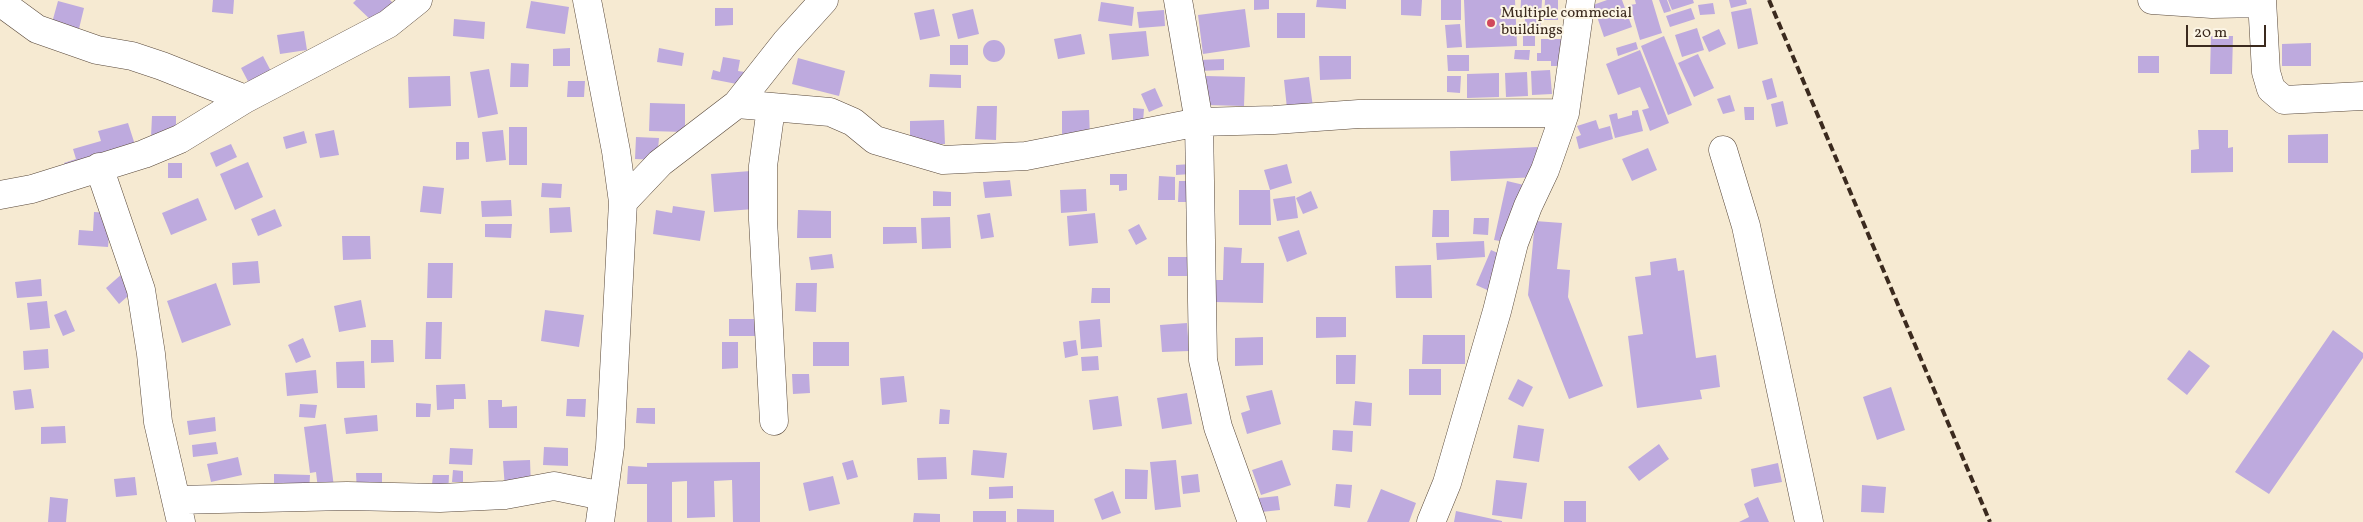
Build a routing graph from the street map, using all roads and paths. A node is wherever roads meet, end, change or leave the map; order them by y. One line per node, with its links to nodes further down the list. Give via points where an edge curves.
1 (418, 0): 10 (street, via 388,24)
2 (587, 0): 18 (street)
3 (824, 0): 11 (street)
4 (1178, 0): 14 (street)
5 (1581, 0): 13 (street)
6 (2152, 0): 8 (street, via 2212,4)
7 (0, 2): 10 (street, via 37,29 97,50 132,56 162,66)
8 (2262, 2): 9 (street, via 2266,72 2271,89 2284,100)
9 (2363, 96)
10 (245, 99): 16 (street, via 180,139)
11 (737, 104): 12 (street); 18 (street, via 660,163)
12 (771, 108): 14 (street, via 830,112 852,122 875,140 943,160 1026,156); 19 (street, via 763,166 763,220)
13 (1565, 113): 14 (street, via 1359,114); 23 (street, via 1514,243 1447,483)
14 (1199, 122): 22 (street, via 1203,360 1218,427)
15 (1723, 150): 24 (street, via 1746,226)
16 (99, 167): 17 (street); 21 (street, via 141,290 158,422)
17 (0, 196)
18 (623, 202): 20 (street, via 610,447)
19 (774, 420)
20 (601, 509): 21 (street, via 554,486 505,495 440,498 347,496)
21 (178, 511)
22 (1252, 522)
23 (1431, 522)
24 (1810, 522)

